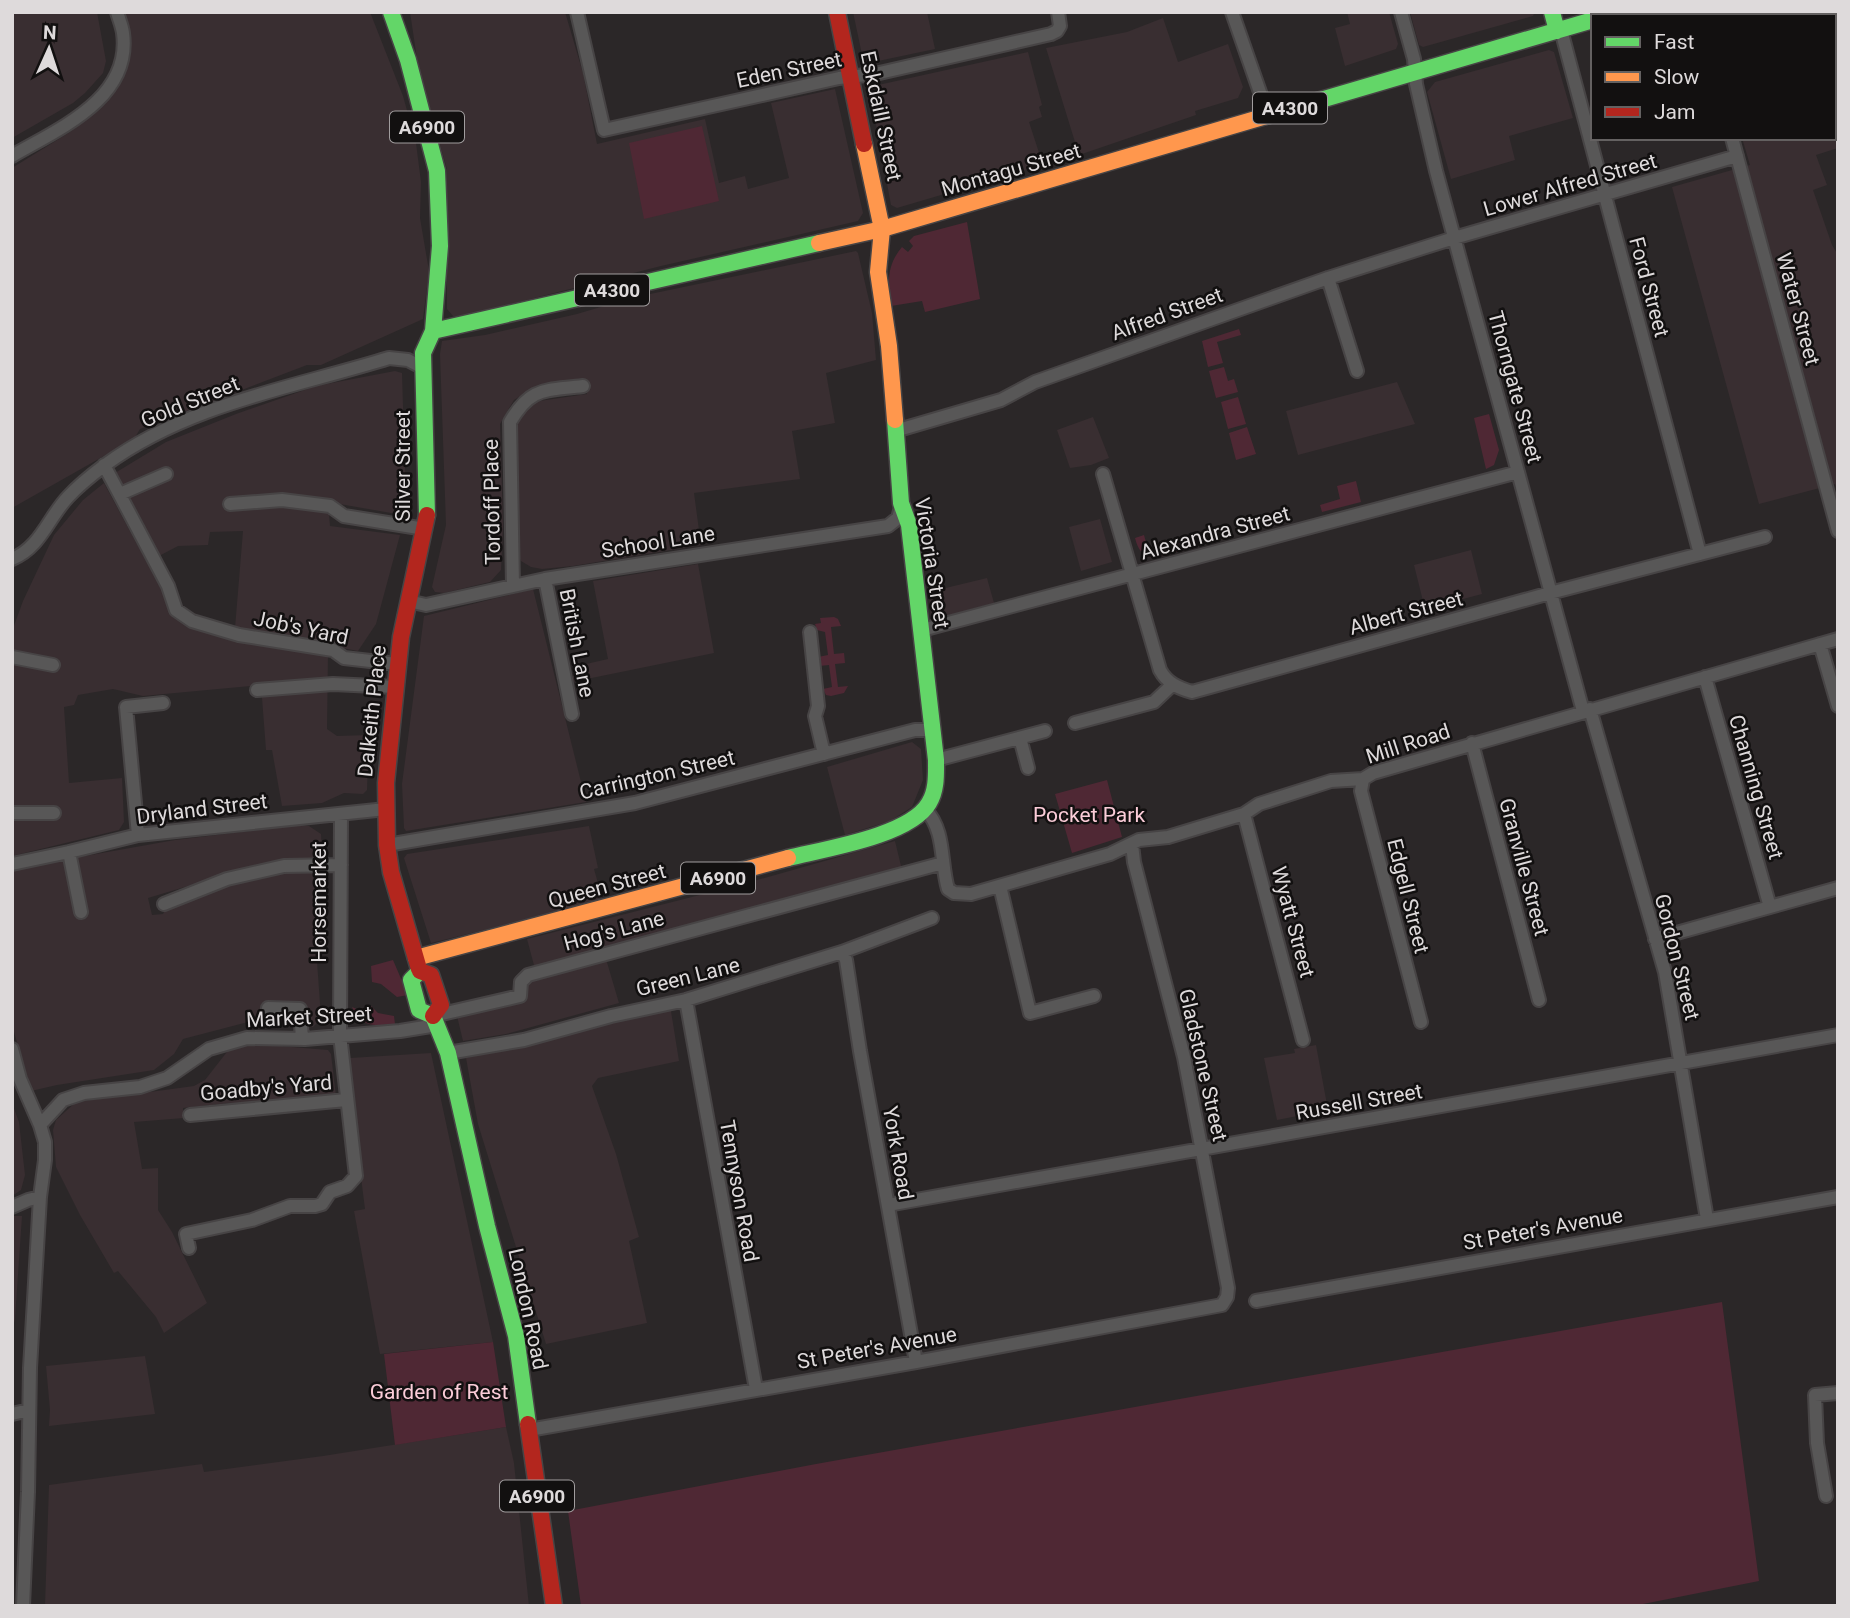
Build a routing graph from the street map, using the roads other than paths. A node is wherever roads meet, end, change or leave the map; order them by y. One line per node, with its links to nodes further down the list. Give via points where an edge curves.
1 (117, 12): 15 (street, via 123,34 122,61 113,84 96,103)
2 (390, 12): 21 (main road, A6900, via 408,60 437,171 440,246)
3 (577, 12): 12 (street, Eden Street, via 604,130)
4 (837, 12): 12 (main road, Eskdaill Street)
5 (1232, 12): 13 (street)
6 (1401, 12): 11 (street, Thorngate Street)
7 (1552, 12): 10 (main road)
8 (1059, 19): 12 (street, Eden Street, via 1057,31 1051,34)
9 (1591, 21): 10 (main road, Montagu Street / A4300)
10 (1559, 30): 11 (main road, Montagu Street / A4300); 17 (street, Ford Street)
11 (1414, 72): 13 (main road, Montagu Street / A4300); 19 (street, Thorngate Street)
12 (850, 77): 18 (main road, Eskdaill Street)
13 (1268, 115): 18 (main road, Montagu Street / A4300)
14 (1733, 140): 16 (street, Water Street)
15 (12, 156)
16 (1737, 156): 17 (street, Lower Alfred Street); 34 (street, Water Street)
17 (1605, 195): 19 (street, Lower Alfred Street); 36 (street, Ford Street)
18 (882, 229): 21 (main road, Montagu Street / A4300); 25 (main road, Victoria Street, via 878,272)
19 (1454, 238): 20 (street, Alfred Street); 27 (street, Thorngate Street)
20 (1328, 278): 23 (street); 25 (street, Alfred Street, via 1035,382 1001,400)
21 (433, 331): 22 (main road, Silver Street / A6900, via 423,353)
22 (423, 368): 26 (street, Gold Street, via 389,358 215,408 177,423); 33 (main road, Silver Street / A6900)
23 (1357, 371)
24 (583, 386): 40 (street, Tordoff Place, via 538,391 520,404 510,422)
25 (895, 431): 31 (main road, Victoria Street)
26 (104, 465): 30 (street, Job's Yard); 37 (street, Gold Street, via 68,497 40,539)
27 (1518, 472): 38 (street, Alexandra Street); 41 (street, Thorngate Street)
28 (166, 474): 30 (street)
29 (1104, 474): 38 (street)
30 (120, 494): 48 (street, Job's Yard, via 176,610 192,621 239,635)
31 (901, 503): 39 (street, School Lane, via 898,518 888,526); 43 (main road, Victoria Street, via 908,518)
32 (230, 504): 33 (street, via 282,500 318,504 344,516)
33 (425, 529): 42 (main road, Silver Street / A6900)
34 (1838, 531)
35 (1765, 537): 36 (street, Albert Street)
36 (1700, 554): 41 (street, Albert Street)
37 (12, 559)
38 (1134, 575): 43 (street, Alexandra Street); 51 (street, via 1160,670)
39 (545, 579): 40 (street, School Lane); 57 (street, British Lane)
40 (513, 585): 42 (street, School Lane, via 426,605)
41 (1550, 593): 51 (street, Albert Street, via 1192,692); 56 (street, Thorngate Street)
42 (408, 601): 48 (main road, Dalkeith Place / A6900)
43 (922, 630): 59 (main road, Victoria Street)
44 (810, 632): 63 (street, via 818,706 815,716)
45 (1838, 639): 46 (street, Mill Road)
46 (1820, 644): 50 (street, Mill Road); 55 (street)
47 (12, 657): 49 (street)
48 (397, 664): 52 (main road, Dalkeith Place / A6900)
49 (53, 665)
50 (1705, 677): 56 (street, Mill Road); 83 (street, Channing Street)
51 (1173, 684): 58 (street, via 1154,702)
52 (395, 687): 53 (street, via 333,684); 67 (main road, Dalkeith Place / A6900)
53 (257, 690)
54 (163, 703): 73 (street, via 126,707)
55 (1838, 706)
56 (1586, 710): 62 (street, Mill Road); 86 (street, Gordon Street)
57 (572, 713)
58 (1075, 723)
59 (933, 730): 63 (street, Carrington Street, via 915,730); 64 (main road, Victoria Street)
60 (1045, 731): 61 (street)
61 (1020, 738): 64 (street); 65 (street)
62 (1472, 743): 66 (street, Mill Road); 91 (street, Granville Street)
63 (824, 754): 75 (street, Carrington Street, via 635,803)
64 (936, 760): 68 (main road, Victoria Street, via 937,783)
65 (1028, 768)
66 (1363, 779): 71 (street, Mill Road, via 1331,781 1259,804); 94 (street, Edgell Street, via 1361,791)
67 (386, 808): 72 (street, Horsemarket); 75 (main road, Dalkeith Place / A6900)
68 (925, 809): 77 (street, via 940,837); 88 (main road, Queen Street / A6900, via 895,830)
69 (12, 813): 70 (street)
70 (54, 813)
71 (1244, 814): 74 (street, Mill Road); 98 (street, Wyatt Street)
72 (341, 815): 73 (street, Dryland Street); 79 (street, Horsemarket)
73 (138, 835): 76 (street, Dryland Street)
74 (1132, 844): 80 (street, Mill Road); 105 (street, Gladstone Street)
75 (387, 845): 88 (main road, A6900)
76 (69, 852): 78 (street, Dryland Street); 84 (street)
77 (943, 863): 80 (street, Mill Road, via 948,889 954,893 971,894); 93 (street, Hog's Lane, via 528,975 520,996)
78 (12, 864)
79 (341, 865): 82 (street, via 284,866 227,879); 95 (street, Horsemarket)
80 (1000, 886): 89 (street, via 1030,1013)
81 (1838, 888): 83 (street)
82 (164, 904)
83 (1770, 907): 86 (street)
84 (81, 912)
85 (932, 918): 87 (street, Green Lane)
86 (1655, 939): 101 (street, Gordon Street)
87 (842, 951): 90 (street, Green Lane); 108 (street, York Road)
88 (418, 964): 93 (main road, A6900, via 411,980 419,1010)
89 (1094, 996)
90 (685, 1000): 100 (street, Green Lane, via 524,1040); 115 (street, Tennyson Road)
91 (1539, 1000)
92 (268, 1007): 97 (street, via 300,1009)
93 (435, 1021): 95 (street, Market Street, via 400,1031); 100 (main road, London Road / A6900)
94 (1421, 1022)
95 (340, 1035): 97 (street, Market Street); 102 (street, Horsemarket)
96 (1838, 1035): 101 (street, Russell Street)
97 (302, 1039): 104 (street, Market Street, via 247,1038 209,1049 167,1078 63,1100)
98 (1303, 1040)
99 (12, 1049): 104 (street)
100 (448, 1053): 119 (main road, London Road / A6900, via 516,1336)
101 (1681, 1063): 105 (street, Russell Street); 110 (street, Gordon Street)
102 (346, 1100): 103 (street, Goadby's Yard); 111 (street, Horsemarket, via 356,1176 347,1186 330,1192 322,1204 289,1206 252,1220 186,1234)
103 (190, 1115)
104 (40, 1125): 107 (street, via 45,1142)
105 (1202, 1149): 108 (street, Russell Street); 112 (street, Gladstone Street)
106 (1838, 1196): 110 (street, St Peter's Avenue)
107 (40, 1197): 109 (street); 117 (street)
108 (888, 1205): 114 (street, York Road)
109 (12, 1207)
110 (1707, 1219): 113 (street, St Peter's Avenue)
111 (189, 1248)
112 (1227, 1297): 114 (street, St Peter's Avenue, via 1222,1305)
113 (1256, 1301)
114 (916, 1362): 115 (street, St Peter's Avenue)
115 (756, 1389): 119 (street, St Peter's Avenue)
116 (1838, 1393): 120 (street, via 1815,1395)
117 (29, 1410): 118 (street); 121 (street)
118 (12, 1414)
119 (529, 1430): 122 (main road, London Road / A6900)
120 (1826, 1496)
121 (23, 1606)
122 (554, 1606)

